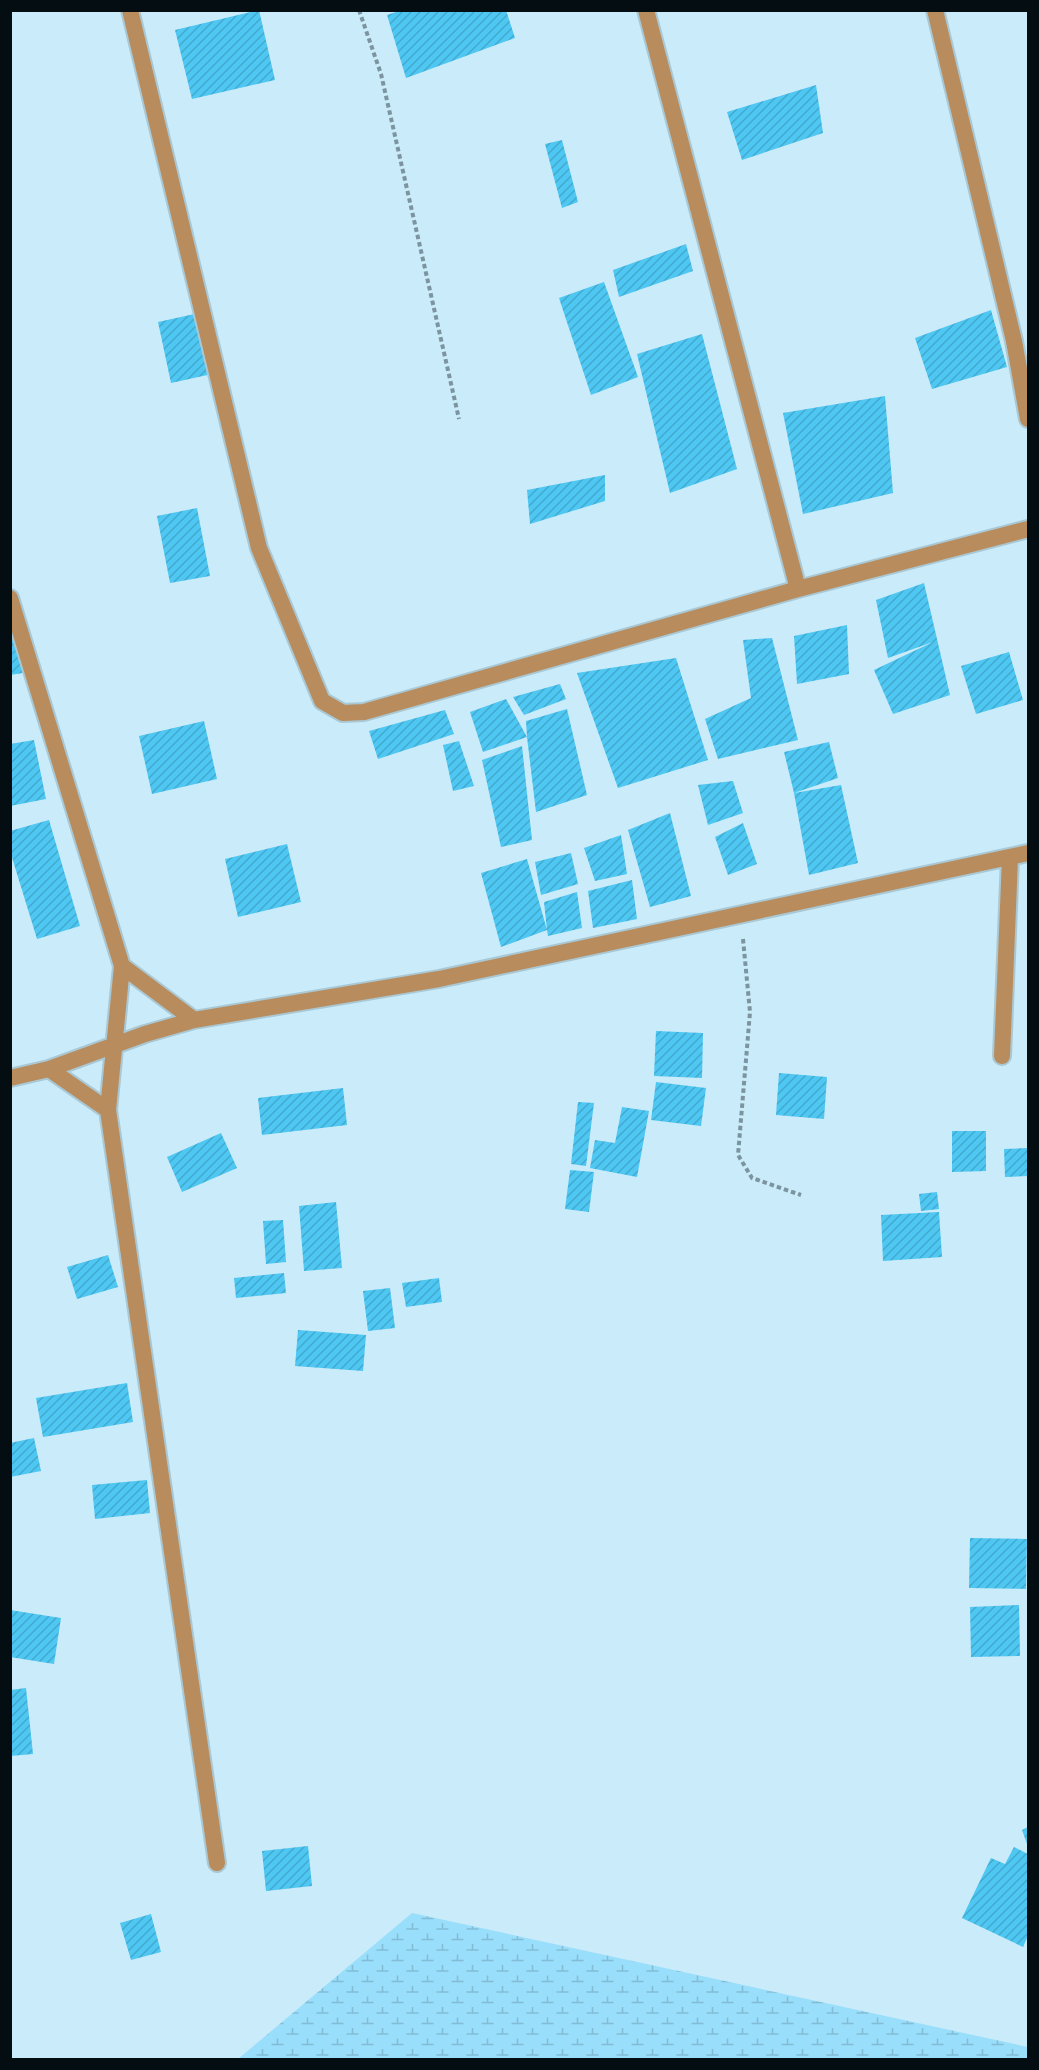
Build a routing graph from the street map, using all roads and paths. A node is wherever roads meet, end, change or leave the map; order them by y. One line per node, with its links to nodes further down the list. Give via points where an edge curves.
1 (130, 10): 8 (street, via 259,548 322,700 343,713 364,712)
2 (359, 10): 5 (path, via 381,74)
3 (646, 10): 8 (street)
4 (934, 10): 6 (street, via 1014,341)
5 (459, 419)
6 (1029, 419)
7 (1029, 529): 8 (street)
8 (798, 589)
9 (10, 598): 13 (street)
10 (1029, 853): 11 (street)
11 (1010, 858): 12 (street); 16 (street)
12 (740, 914): 14 (street, via 439,979); 20 (path, via 750,1012 738,1155 752,1178)
13 (122, 966): 14 (street); 15 (street)
14 (194, 1020): 15 (street)
15 (114, 1045): 17 (street); 19 (street)
16 (1002, 1056)
17 (49, 1069): 18 (street); 19 (street)
18 (10, 1078)
19 (108, 1110): 21 (street)
20 (801, 1195)
21 (217, 1863)

